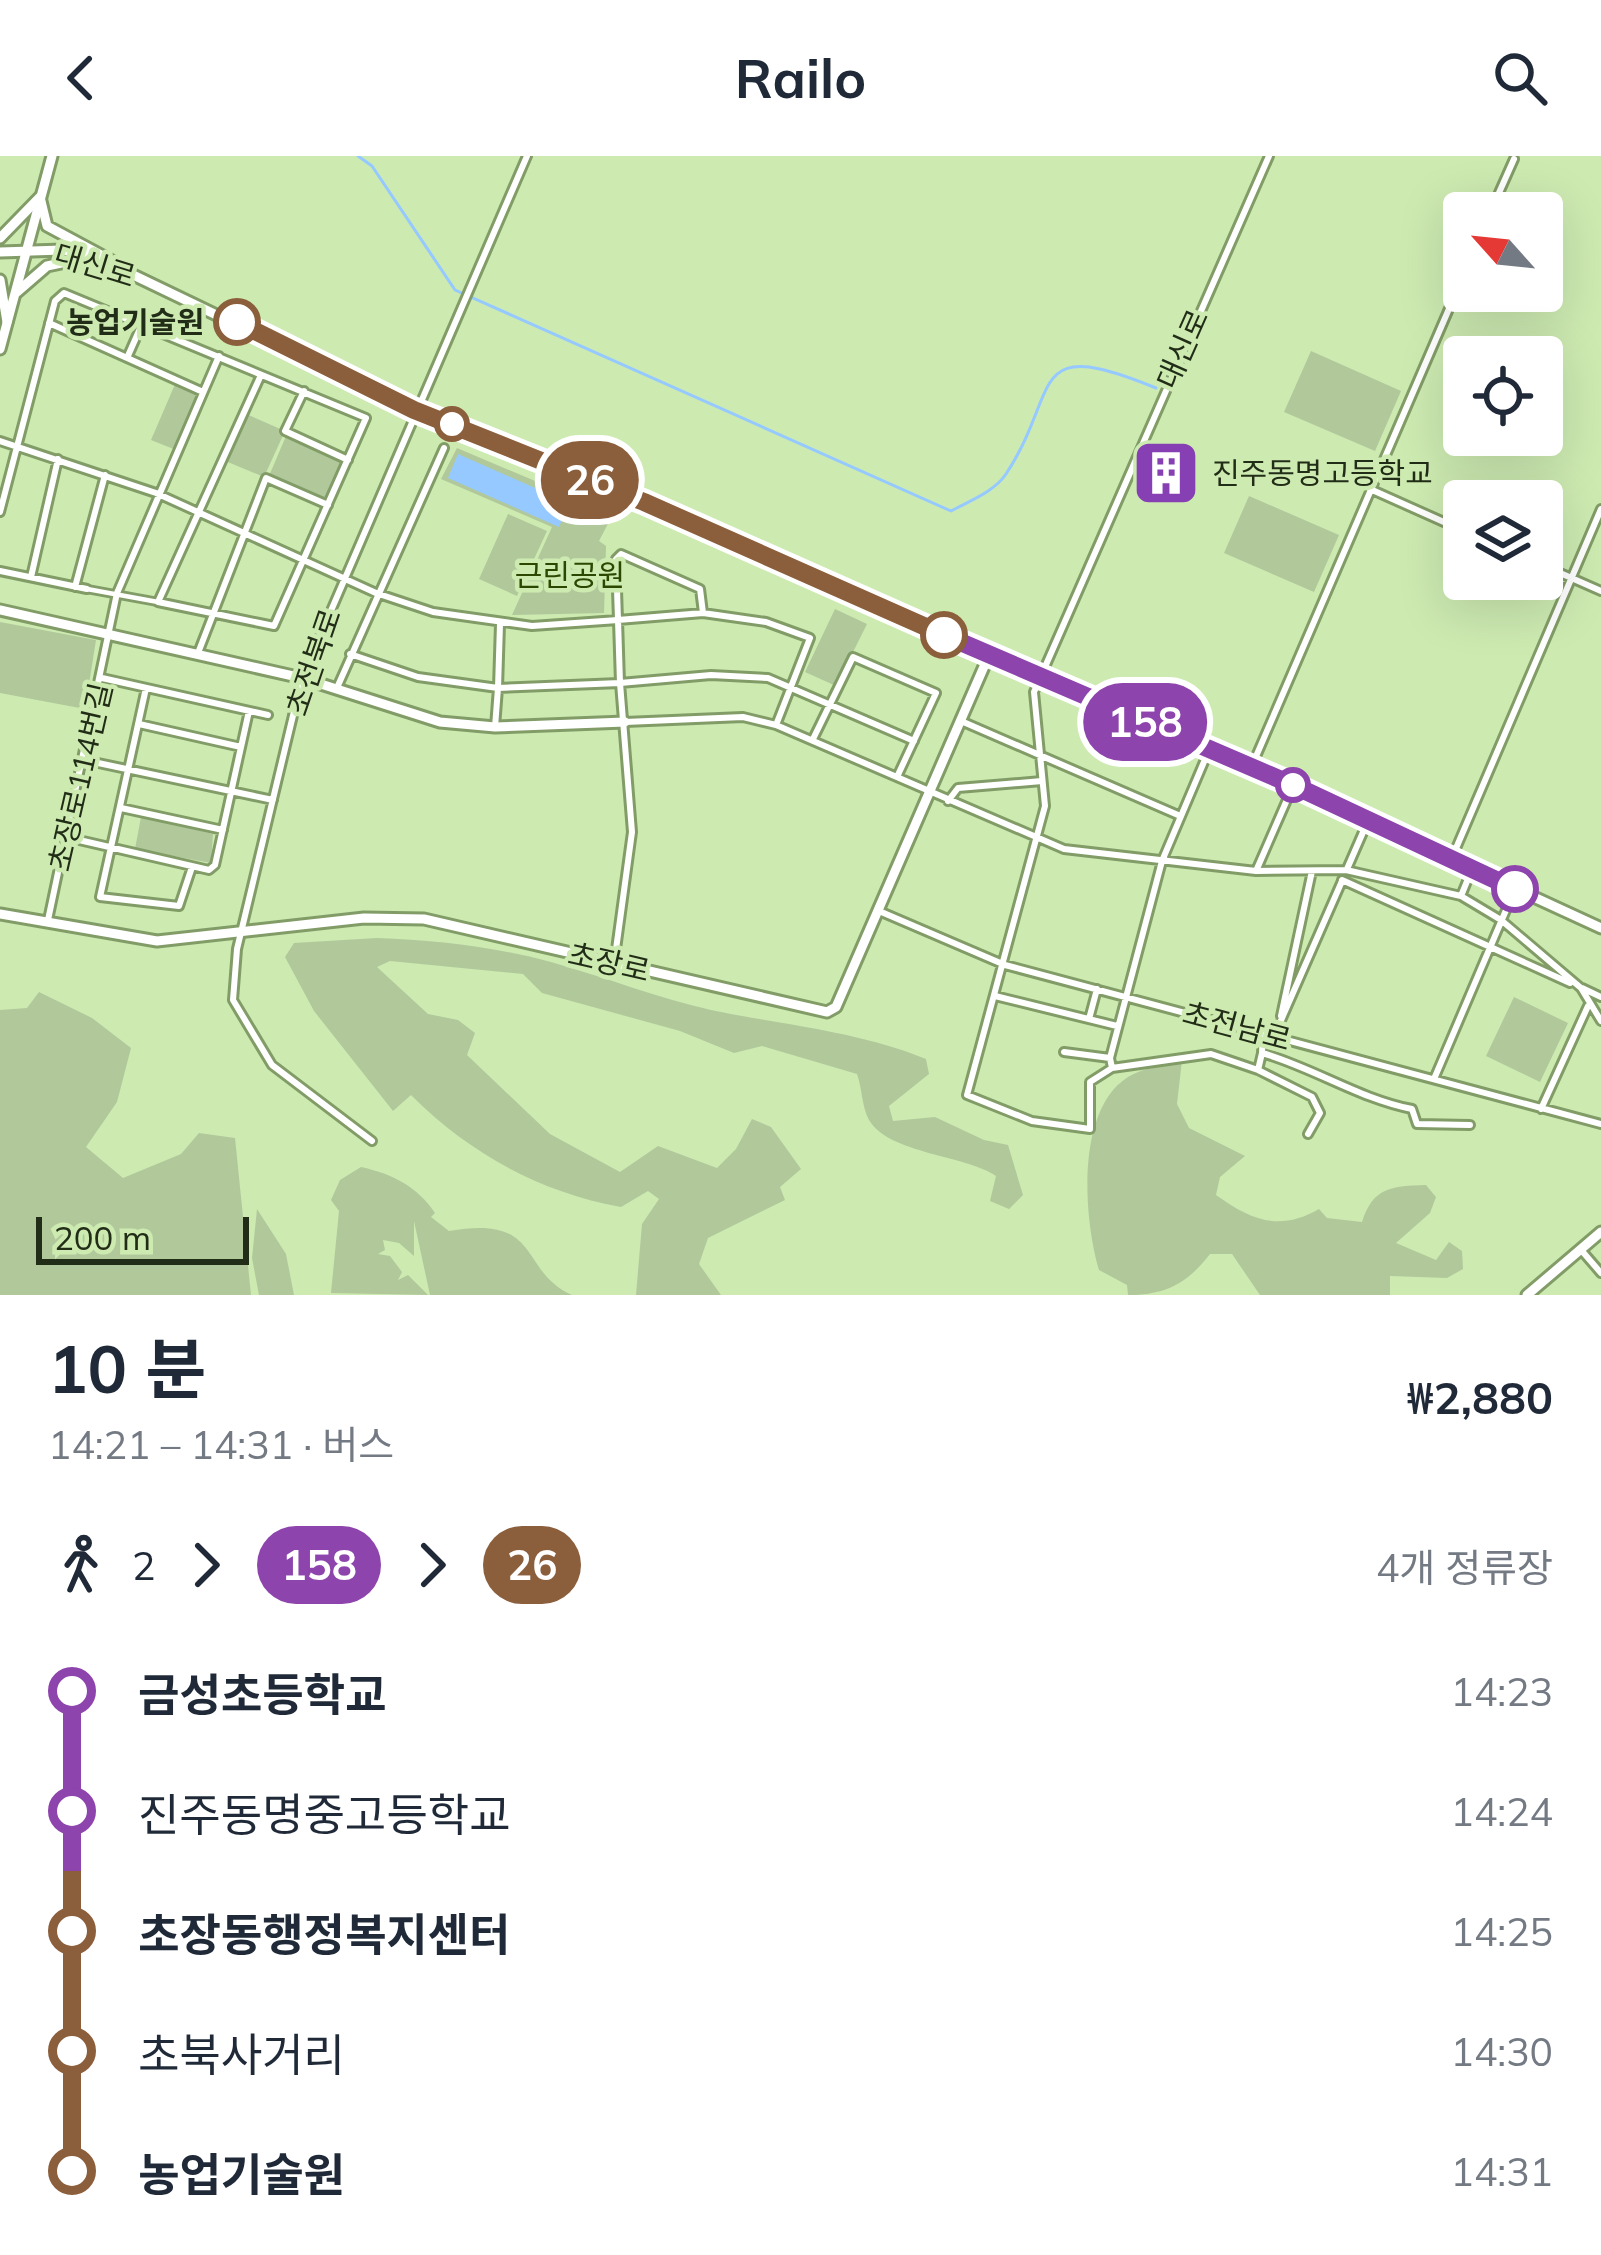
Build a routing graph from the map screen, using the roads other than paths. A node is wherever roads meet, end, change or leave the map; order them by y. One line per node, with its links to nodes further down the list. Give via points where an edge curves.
1 (52, 156): 6 (street)
2 (527, 156): 24 (street, 초전북로)
3 (1269, 156): 60 (street, 대신로)
4 (1514, 159): 5 (street)
5 (1499, 192)
6 (40, 197): 7 (street); 8 (street); 11 (street, via 46,226)
7 (0, 238)
8 (26, 248): 9 (street, 대신로); 10 (street, 대신로); 13 (street)
9 (0, 252)
10 (90, 257): 11 (street, 대신로); 13 (street, via 47,266)
11 (123, 270): 24 (street, 대신로)
12 (0, 280): 15 (street)
13 (14, 295): 15 (street)
14 (1447, 312): 31 (street)
15 (7, 322): 18 (street)
16 (49, 322): 17 (street, via 64,292); 20 (street); 26 (street)
17 (142, 324): 19 (street); 20 (street)
18 (0, 349)
19 (219, 356): 21 (street); 23 (street, 초장로114번길)
20 (127, 358): 23 (street)
21 (261, 375): 22 (street); 36 (street)
22 (304, 391): 29 (street, via 366,418); 29 (street, via 285,431)
23 (203, 392): 32 (street, 초장로114번길)
24 (414, 410): 42 (street, 초전북로); 59 (street, 대신로)
25 (0, 441): 26 (street)
26 (17, 445): 28 (street); 35 (street)
27 (444, 448): 49 (street)
28 (58, 459): 30 (street); 43 (street)
29 (348, 460): 33 (street)
30 (105, 475): 32 (street); 45 (street)
31 (1370, 489): 37 (street); 82 (street)
32 (156, 493): 36 (street); 48 (street, 초장로114번길)
33 (329, 506): 38 (street, via 266,478); 39 (street)
34 (1601, 509): 44 (street)
35 (0, 512)
36 (199, 513): 38 (street); 50 (street)
37 (1443, 522)
38 (243, 532): 39 (street); 52 (street)
39 (306, 558): 42 (street); 52 (street, via 274,626)
40 (0, 571): 43 (street)
41 (1563, 575): 44 (street)
42 (344, 576): 49 (street); 62 (street, 초전북로)
43 (31, 577): 45 (street)
44 (1570, 578): 47 (street); 98 (street)
45 (75, 587): 46 (street)
46 (87, 589): 48 (street)
47 (1601, 591)
48 (118, 592): 50 (street); 56 (street, 초장로114번길)
49 (376, 593): 55 (street); 58 (street)
50 (158, 602): 52 (street)
51 (0, 610): 56 (street)
52 (211, 610): 57 (street)
53 (703, 613): 54 (street); 54 (street, via 700,590 621,554); 64 (street, via 810,638)
54 (618, 620): 55 (street); 63 (street)
55 (500, 624): 66 (street)
56 (112, 633): 57 (street); 61 (street, 초장로114번길)
57 (199, 653): 62 (street)
58 (350, 654): 66 (street, via 418,677); 67 (street)
59 (989, 655): 60 (street, 대신로); 71 (street, 초장로)
60 (1043, 677): 79 (street, 대신로); 80 (street, via 1034,692)
61 (102, 678): 65 (street); 81 (street, 초장로114번길)
62 (302, 678): 67 (street); 89 (street, 초전북로)
63 (620, 682): 64 (street, via 711,675); 66 (street); 72 (street)
64 (791, 684): 68 (street); 74 (street)
65 (146, 688): 69 (street); 73 (street)
66 (498, 688): 75 (street)
67 (336, 690): 75 (street, via 440,722)
68 (830, 704): 76 (street); 77 (street); 77 (street, via 854,657 936,692)
69 (249, 711): 70 (street); 78 (street)
70 (268, 715)
71 (961, 721): 80 (street); 88 (street, 초장로)
72 (625, 722): 74 (street, via 743,717); 75 (street); 115 (street, via 632,832)
73 (139, 724): 78 (street); 83 (street)
74 (776, 724): 76 (street)
75 (495, 727)
76 (813, 739): 84 (street)
77 (914, 741): 84 (street)
78 (241, 747): 87 (street)
79 (1208, 750): 82 (street, 대신로); 92 (street)
80 (1039, 753): 85 (street); 92 (street)
81 (84, 760): 83 (street); 95 (street, 초장로114번길)
82 (1251, 768): 86 (street, 대신로)
83 (129, 770): 87 (street); 91 (street)
84 (897, 777): 88 (street)
85 (1042, 781): 90 (street, via 958,788); 96 (street)
86 (1293, 785): 93 (street, 대신로); 104 (street)
87 (232, 790): 89 (street); 94 (street)
88 (931, 794): 90 (street); 108 (street, 초장로)
89 (273, 800): 113 (street, 초전북로)
90 (948, 801): 96 (street)
91 (121, 808): 94 (street); 97 (street)
92 (1179, 815): 99 (street)
93 (1366, 823): 98 (street, 대신로); 103 (street)
94 (223, 830): 100 (street, via 215,865)
95 (66, 837): 97 (street); 110 (street, 초장로114번길)
96 (1038, 838): 99 (street, via 1064,849); 116 (street)
97 (112, 848): 100 (street); 100 (street, via 100,897 107,900 179,906)
98 (1451, 860): 101 (street, 대신로)
99 (1162, 861): 104 (street); 120 (street)
100 (192, 867)
101 (1472, 869): 106 (street, 대신로); 107 (street)
102 (1312, 870): 103 (street); 104 (street); 124 (street)
103 (1346, 870): 105 (street); 107 (street)
104 (1256, 871)
105 (1342, 880): 114 (street); 124 (street)
106 (1515, 889): 111 (street); 112 (street, 대신로)
107 (1461, 896): 111 (street)
108 (879, 911): 115 (street, 초장로, via 827,1012); 116 (street, 초전남로)
109 (0, 914): 110 (street, 초장로)
110 (48, 920): 113 (street, 초장로, via 158,941)
111 (1501, 920): 114 (street); 117 (street)
112 (1601, 928)
113 (244, 933): 115 (street, 초장로, via 394,916); 139 (street, 초전북로, via 232,1000 272,1065)
114 (1491, 946): 117 (street); 134 (street)
115 (614, 964)
116 (1005, 965): 118 (street, 초전남로); 119 (street)
117 (1582, 988): 121 (street); 122 (street)
118 (1096, 989): 120 (street, 초전남로); 123 (street)
119 (995, 996): 123 (street); 132 (street, via 967,1095 1032,1121 1090,1129 1090,1082)
120 (1124, 997): 126 (street); 127 (street, 초전남로)
121 (1601, 997)
122 (1588, 1006): 125 (street); 135 (street)
123 (1089, 1019): 126 (street)
124 (1281, 1020): 128 (street)
125 (1601, 1021)
126 (1117, 1026): 131 (street)
127 (1263, 1033): 128 (street, 초전남로); 130 (street)
128 (1275, 1035): 134 (street, 초전남로)
129 (1064, 1052): 131 (street)
130 (1262, 1053): 133 (street); 137 (street, via 1412,1109 1421,1125)
131 (1110, 1058): 132 (street)
132 (1112, 1068): 133 (street, via 1211,1054)
133 (1258, 1070): 138 (street, via 1316,1102 1321,1113)
134 (1433, 1080): 135 (street, 초전남로)
135 (1541, 1108): 136 (street, 초전남로)
136 (1601, 1124)
137 (1470, 1125)
138 (1308, 1135)
139 (372, 1141)
140 (1601, 1232): 141 (street)
141 (1582, 1251): 142 (street); 143 (street)
142 (1601, 1273)
143 (1527, 1295)

